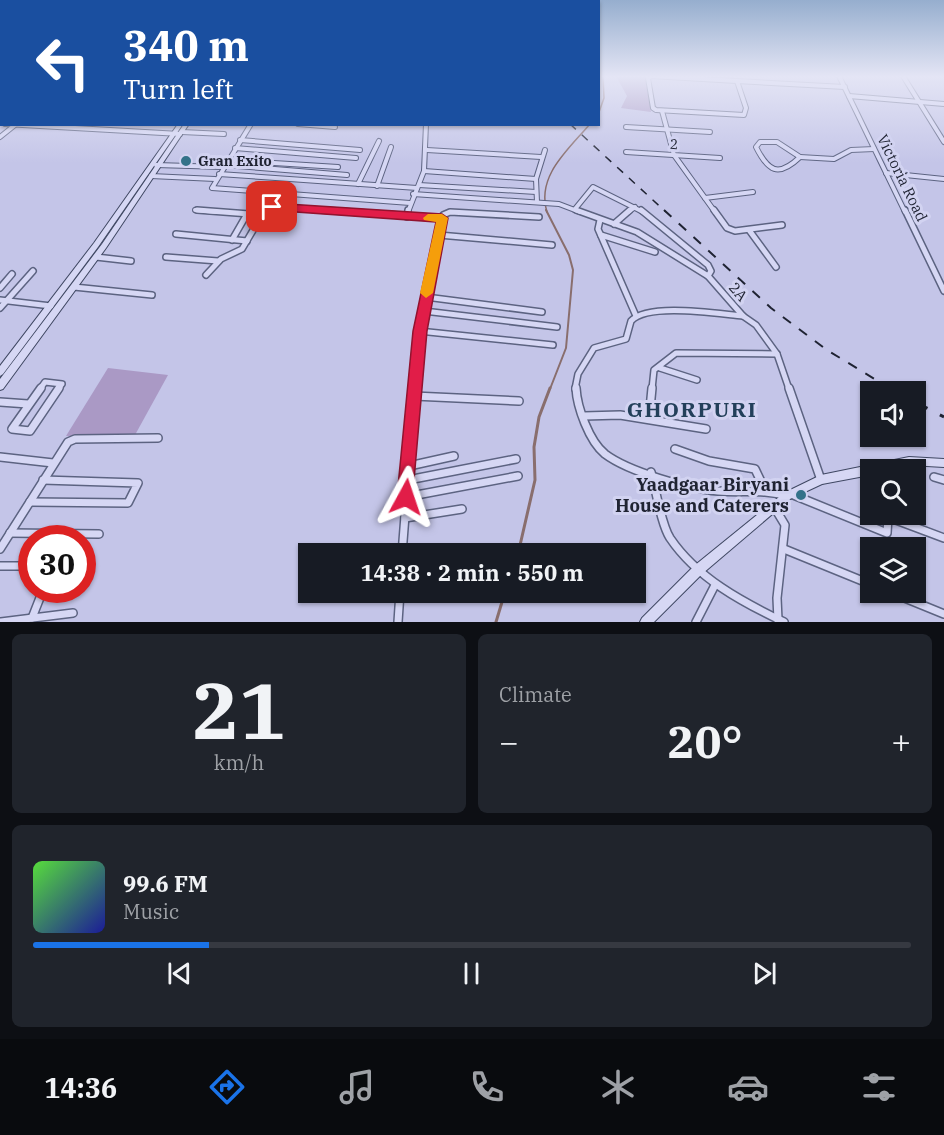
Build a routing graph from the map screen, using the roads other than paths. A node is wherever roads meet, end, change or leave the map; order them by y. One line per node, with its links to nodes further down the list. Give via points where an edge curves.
1 (653, 105): 5 (street)
2 (744, 105): 5 (street, via 746,114)
3 (853, 105): 23 (street, Victoria Road)
4 (921, 105): 20 (street)
5 (663, 111): 13 (street)
6 (14, 126): 17 (street)
7 (42, 126): 14 (street)
8 (250, 126): 18 (street)
9 (323, 126): 11 (street)
10 (426, 126): 25 (street)
11 (335, 127)
12 (626, 127): 13 (street)
13 (667, 129): 15 (street); 28 (street)
14 (179, 131): 16 (street); 34 (street)
15 (710, 132)
16 (224, 134)
17 (0, 137)
18 (240, 140): 22 (street); 24 (street)
19 (379, 141): 45 (street)
20 (944, 142)
21 (391, 147): 46 (street)
22 (235, 148): 31 (street); 33 (street)
23 (874, 149): 30 (street, via 851,150 834,159); 38 (street, Victoria Road)
24 (360, 150)
25 (427, 150): 29 (street); 37 (street)
26 (545, 150): 29 (street)
27 (626, 152): 28 (street, 2)
28 (674, 155): 32 (street, 2); 51 (street)
29 (541, 157): 43 (street)
30 (800, 157): 30 (street, via 777,142 764,141 756,147 761,161 771,169 789,168)
31 (356, 158)
32 (720, 158)
33 (228, 159): 35 (street); 36 (street)
34 (155, 165): 35 (street); 41 (street); 57 (street)
35 (224, 166): 39 (street); 40 (street)
36 (338, 167)
37 (424, 171): 43 (street); 47 (street)
38 (886, 173): 44 (street); 85 (street, Victoria Road)
39 (219, 174): 42 (street); 45 (street)
40 (347, 175)
41 (151, 176): 42 (street); 57 (street)
42 (215, 179): 53 (street, via 212,188)
43 (536, 179): 48 (street)
44 (944, 179)
45 (358, 184): 46 (street)
46 (377, 186): 47 (street)
47 (418, 187): 48 (street); 50 (street)
48 (536, 192): 52 (street)
49 (753, 192): 51 (street)
50 (413, 194): 52 (street, 2A); 53 (street)
51 (705, 198): 66 (street, via 727,228)
52 (538, 202): 55 (street, 2A)
53 (410, 203): 60 (street)
54 (635, 207): 55 (street, via 593,187); 64 (street); 82 (street, via 708,266)
55 (575, 209): 63 (street, 2A)
56 (195, 210): 58 (street)
57 (123, 211): 74 (street); 91 (street)
58 (247, 214): 59 (street); 70 (street)
59 (262, 215): 60 (street, via 276,207); 71 (street)
60 (407, 217): 62 (street)
61 (539, 217): 62 (street, via 450,212)
62 (442, 218): 68 (street)
63 (600, 220): 64 (street, 2A); 69 (street, via 597,226)
64 (614, 224): 82 (street, 2A, via 653,240)
65 (782, 225): 66 (street)
66 (749, 230): 78 (street)
67 (176, 234): 70 (street)
68 (439, 235): 72 (street); 87 (street)
69 (601, 235): 73 (street); 94 (street)
70 (232, 240): 71 (street)
71 (247, 241): 77 (street, via 242,249)
72 (552, 245)
73 (655, 252)
74 (96, 257): 76 (street); 83 (street)
75 (166, 257): 77 (street)
76 (131, 261)
77 (218, 261): 81 (street)
78 (776, 267)
79 (33, 271): 88 (street)
80 (12, 274): 84 (street)
81 (206, 275)
82 (708, 276): 95 (street, 2A)
83 (74, 286): 86 (street); 89 (street)
84 (0, 288)
85 (944, 291)
86 (152, 295)
87 (426, 297): 92 (street); 93 (street)
88 (3, 300): 90 (street); 91 (street)
89 (59, 307): 91 (street); 104 (street)
90 (0, 308)
91 (48, 308): 101 (street); 102 (street)
92 (424, 311): 96 (street); 97 (street)
93 (543, 312)
94 (636, 316): 95 (street, via 670,311); 109 (street, via 626,339 596,345 577,372 575,394)
95 (743, 316): 99 (street, 2A, via 756,325)
96 (557, 327)
97 (420, 331): 98 (street); 105 (street)
98 (553, 345)
99 (777, 354): 100 (street, via 687,351 669,356); 127 (street, 2A)
100 (660, 368): 103 (street); 110 (street, via 652,373)
101 (0, 372)
102 (0, 378)
103 (697, 380)
104 (0, 386)
105 (414, 396): 106 (street); 120 (street)
106 (519, 401)
107 (0, 402): 108 (street)
108 (28, 404): 108 (street, via 45,382 62,384 30,431 12,429)
109 (584, 416): 110 (street); 121 (street, via 606,455)
110 (649, 419): 111 (street)
111 (706, 429)
112 (159, 438): 118 (street, via 75,439)
113 (675, 449): 129 (street, via 708,461 755,469)
114 (454, 456): 120 (street)
115 (0, 457): 118 (street)
116 (516, 459): 126 (street)
117 (926, 462): 119 (street)
118 (53, 463): 125 (street)
119 (944, 463)
120 (409, 466): 126 (street)
121 (651, 472): 129 (street, via 715,491); 144 (street, via 669,537)
122 (860, 472): 127 (street)
123 (518, 476): 131 (street)
124 (934, 477): 128 (street)
125 (43, 480): 132 (street); 132 (street, via 138,483 128,503)
126 (408, 480): 131 (street)
127 (821, 480): 130 (street)
128 (944, 480)
129 (765, 490): 130 (street)
130 (789, 495): 133 (street); 138 (street, via 888,534 888,517)
131 (406, 497): 135 (street)
132 (30, 502): 136 (street)
133 (773, 505): 141 (street, via 785,525); 144 (street)
134 (462, 509): 135 (street)
135 (405, 518): 139 (street)
136 (10, 533): 137 (street); 140 (street)
137 (99, 534)
138 (944, 538)
139 (403, 543)
140 (0, 549)
141 (784, 549): 145 (street); 153 (street, via 777,598)
142 (0, 566): 143 (street)
143 (18, 566)
144 (698, 570): 146 (street); 156 (street)
145 (860, 580)
146 (715, 585): 153 (street); 157 (street)
147 (38, 603): 152 (street)
148 (399, 603): 155 (street)
149 (917, 603): 151 (street)
150 (73, 613): 152 (street)
151 (944, 614)
152 (32, 618): 154 (street)
153 (780, 621)
154 (1, 622)
155 (398, 622)
156 (646, 622)
157 (696, 622)

